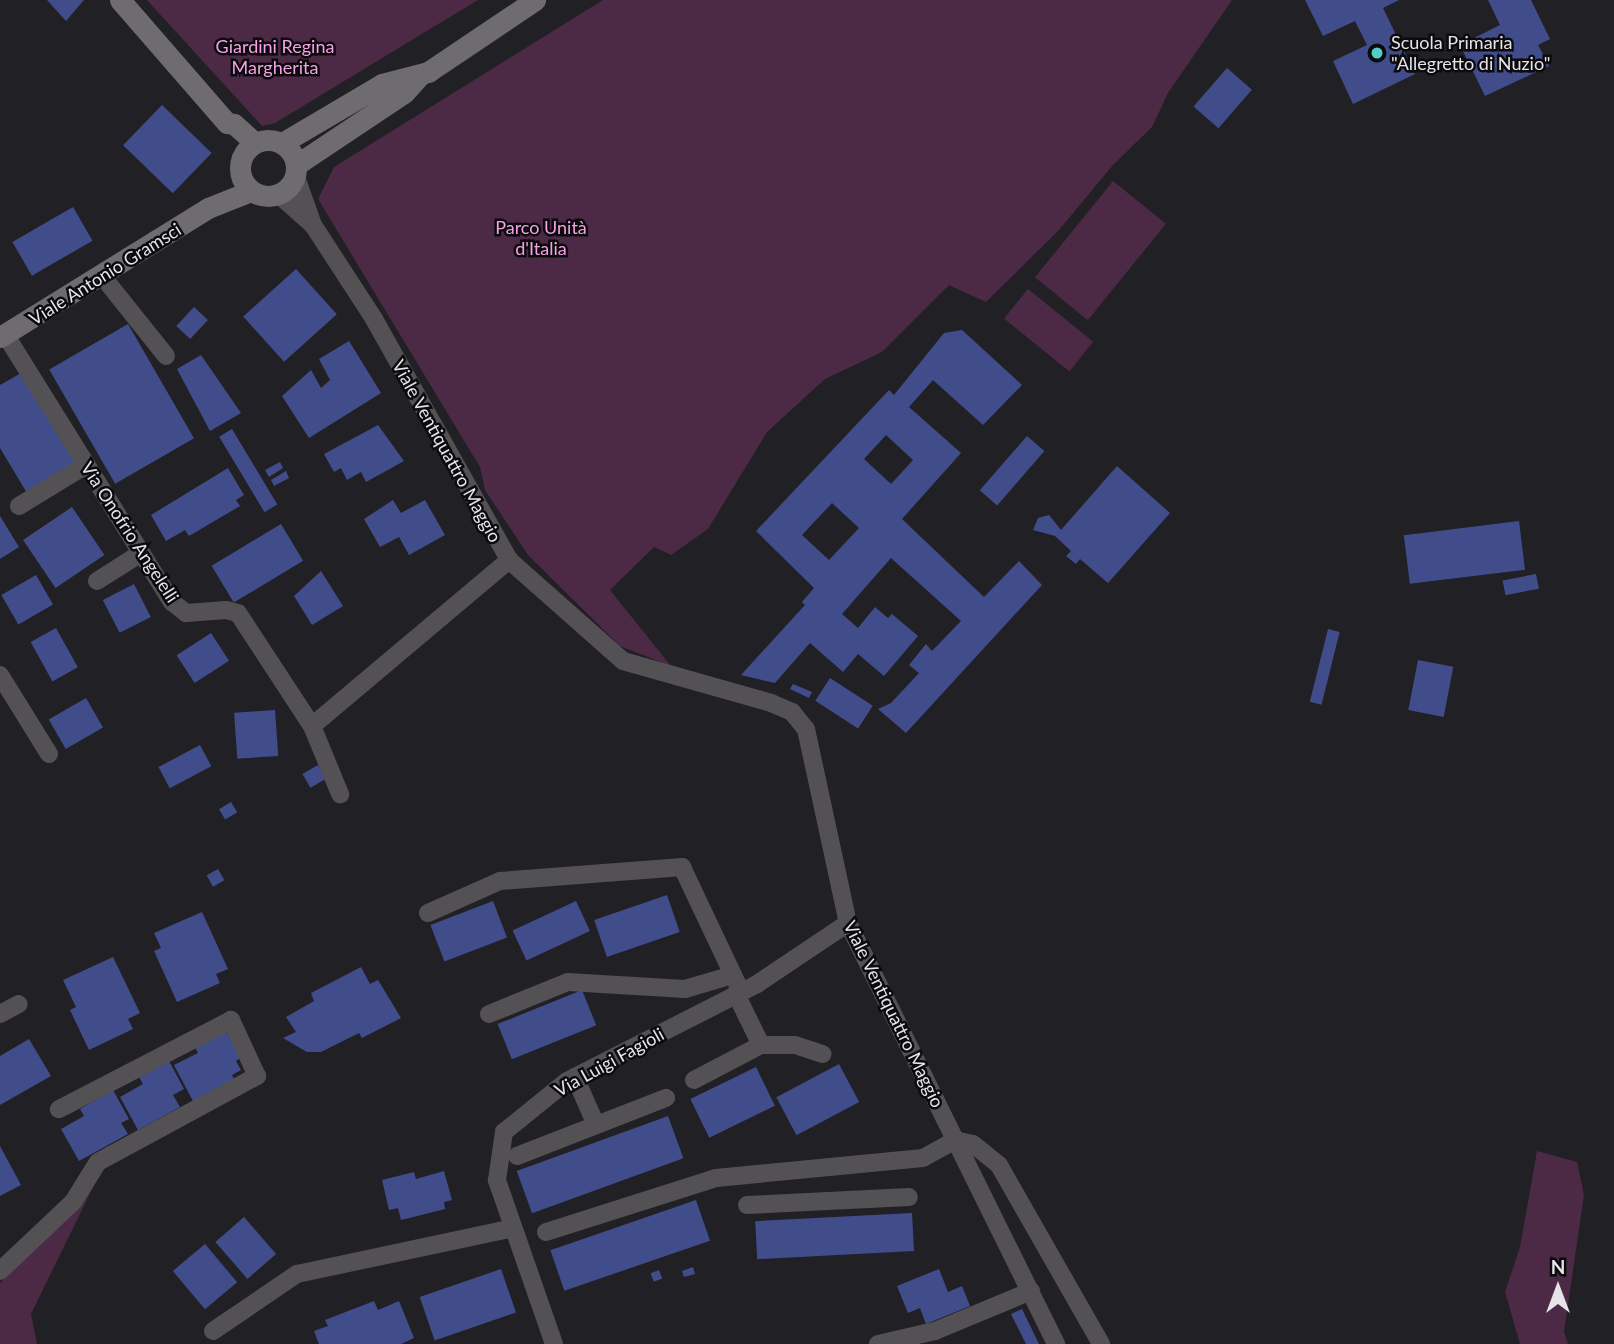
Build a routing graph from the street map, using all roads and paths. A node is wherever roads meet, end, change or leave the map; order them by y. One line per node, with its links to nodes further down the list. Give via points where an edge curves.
1 (121, 0): 5 (main road, via 227,123 227,131)
2 (535, 0): 3 (main road)
3 (420, 75): 4 (main road, via 383,84); 6 (main road, via 404,93)
4 (282, 143): 5 (main road); 6 (main road)
5 (249, 147): 7 (main road)
6 (296, 170): 8 (main road); 9 (street, Viale Ventiquattro Maggio)
7 (246, 183): 8 (main road); 10 (main road, Viale Antonio Gramsci)
8 (278, 194): 9 (street, Viale Ventiquattro Maggio)
9 (313, 225): 16 (street, Viale Ventiquattro Maggio, via 373,319)
10 (103, 277): 11 (main road, Viale Antonio Gramsci); 12 (street)
11 (3, 336): 13 (street, Via Onofrio Angelelli)
12 (166, 356)
13 (86, 465): 14 (street); 15 (street, Via Onofrio Angelelli)
14 (19, 506)
15 (141, 553): 17 (street); 19 (street, Via Onofrio Angelelli, via 172,602 186,613 238,613)
16 (509, 560): 19 (street); 23 (street, Viale Ventiquattro Maggio, via 623,661 792,712 806,729)
17 (97, 581)
18 (0, 675): 20 (street)
19 (312, 726): 21 (street, Via Onofrio Angelelli)
20 (48, 754)
21 (340, 794)
22 (428, 913): 24 (street, via 500,881 682,867)
23 (848, 923): 24 (street, Via Luigi Fagioli); 35 (street, Viale Ventiquattro Maggio)
24 (737, 987): 27 (street, via 685,989 568,982); 28 (street); 30 (street, Via Luigi Fagioli)
25 (19, 1004): 26 (street)
26 (0, 1014)
27 (489, 1014)
28 (761, 1045): 29 (street, via 795,1045); 31 (street)
29 (823, 1054)
30 (575, 1077): 34 (street); 41 (street, Via Luigi Fagioli, via 503,1132 497,1180)
31 (694, 1080)
32 (666, 1098): 34 (street)
33 (59, 1109): 43 (street, via 231,1020 257,1076 97,1162 73,1202)
34 (596, 1125): 36 (street)
35 (955, 1140): 37 (street, via 923,1158); 44 (street, Viale Ventiquattro Maggio); 49 (street, via 973,1144 999,1165)
36 (517, 1156)
37 (792, 1171): 39 (street); 42 (street, via 716,1178)
38 (909, 1197): 39 (street)
39 (794, 1203): 40 (street)
40 (747, 1205)
41 (513, 1228): 45 (street, via 297,1274); 46 (street, Via Luigi Fagioli)
42 (546, 1232)
43 (0, 1271)
44 (1031, 1291): 47 (street, via 935,1331); 48 (street, Viale Ventiquattro Maggio)
45 (214, 1331)
46 (554, 1344)
47 (878, 1344)
48 (1056, 1344)
49 (1101, 1344)

